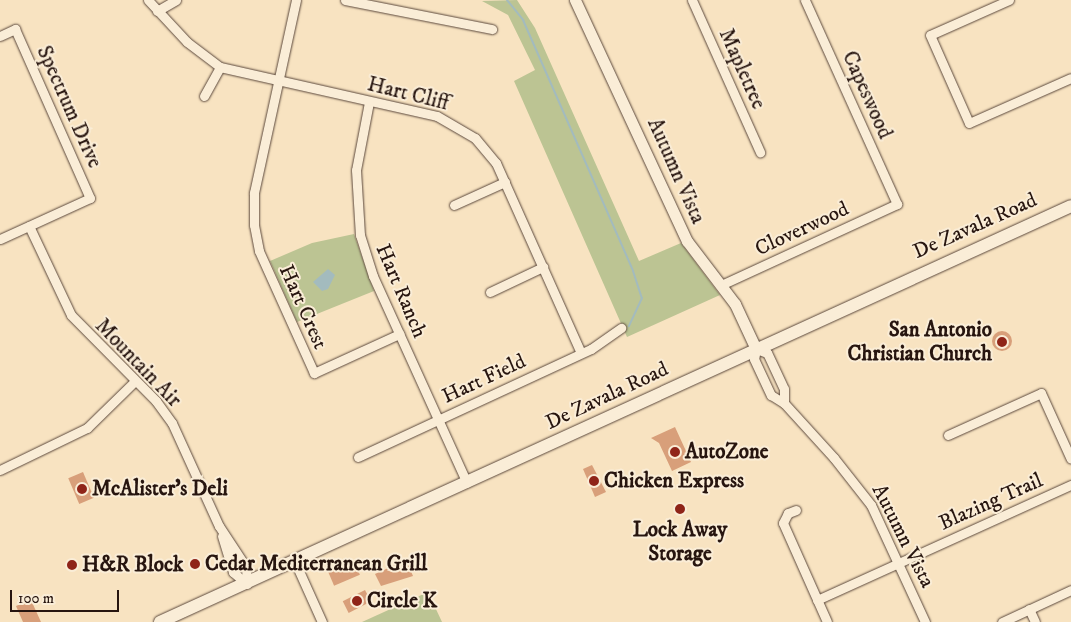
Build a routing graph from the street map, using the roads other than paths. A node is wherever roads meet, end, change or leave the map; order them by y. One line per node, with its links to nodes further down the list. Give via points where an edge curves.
1 (148, 0): 9 (street, Hart Cliff)
2 (176, 0): 9 (street)
3 (296, 0): 14 (street, Hart Crest)
4 (345, 0): 10 (street)
5 (575, 0): 27 (street, Autumn Vista, via 683,233)
6 (692, 0): 17 (street, Mapletree)
7 (805, 0): 21 (street, Capeswood)
8 (1008, 0): 13 (street, via 930,35 970,123)
9 (157, 11): 12 (street, Hart Cliff, via 187,42)
10 (492, 29)
11 (0, 36): 24 (street, Spectrum Drive, via 15,29 90,198)
12 (220, 67): 14 (street, Hart Cliff); 15 (street)
13 (1071, 78)
14 (278, 82): 16 (street, Hart Cliff); 20 (street, Hart Crest)
15 (204, 96)
16 (369, 102): 18 (street, Hart Cliff, via 432,115 457,125 486,150); 30 (street, Hart Ranch, via 356,170 356,213 365,256)
17 (760, 152)
18 (505, 182): 22 (street); 26 (street, Hart Cliff)
19 (245, 191): 20 (street)
20 (254, 193): 30 (street, Hart Crest, via 254,225 260,250 314,373)
21 (897, 204): 27 (street, Cloverwood)
22 (454, 205)
23 (1071, 206): 31 (main road, De Zavala Road)
24 (29, 226): 25 (street); 33 (street, Mountain Air, via 71,315)
25 (0, 238)
26 (543, 267): 28 (street); 32 (street, Hart Cliff)
27 (721, 285): 31 (street, Autumn Vista, via 739,311)
28 (490, 292)
29 (621, 328): 32 (street, Hart Field)
30 (399, 334): 35 (street, Hart Ranch)
31 (756, 349): 34 (street, Autumn Vista, via 754,359 771,395); 34 (street, Autumn Vista, via 768,352 784,389); 40 (main road, De Zavala Road)
32 (581, 353): 35 (street, Hart Field)
33 (135, 381): 39 (street, via 87,428); 45 (street, Mountain Air, via 172,423 219,526 233,572)
34 (784, 403): 44 (street, Autumn Vista, via 862,491)
35 (438, 419): 37 (street, Hart Field); 40 (street, Hart Ranch)
36 (948, 435): 38 (street, via 1040,392)
37 (358, 457)
38 (1071, 459)
39 (0, 470)
40 (467, 483): 43 (main road, De Zavala Road)
41 (1071, 484): 44 (street, Blazing Trail)
42 (796, 510): 47 (street, via 788,513 783,523)
43 (295, 562): 45 (main road, De Zavala Road); 50 (street)
44 (898, 563): 47 (street, Blazing Trail); 52 (street, Autumn Vista)
45 (247, 584): 49 (main road, De Zavala Road)
46 (1071, 590): 48 (street)
47 (817, 600): 51 (street)
48 (1029, 610): 53 (street); 54 (street)
49 (160, 622)
50 (322, 622)
51 (827, 622)
52 (925, 622)
53 (1002, 622)
54 (1035, 622)

